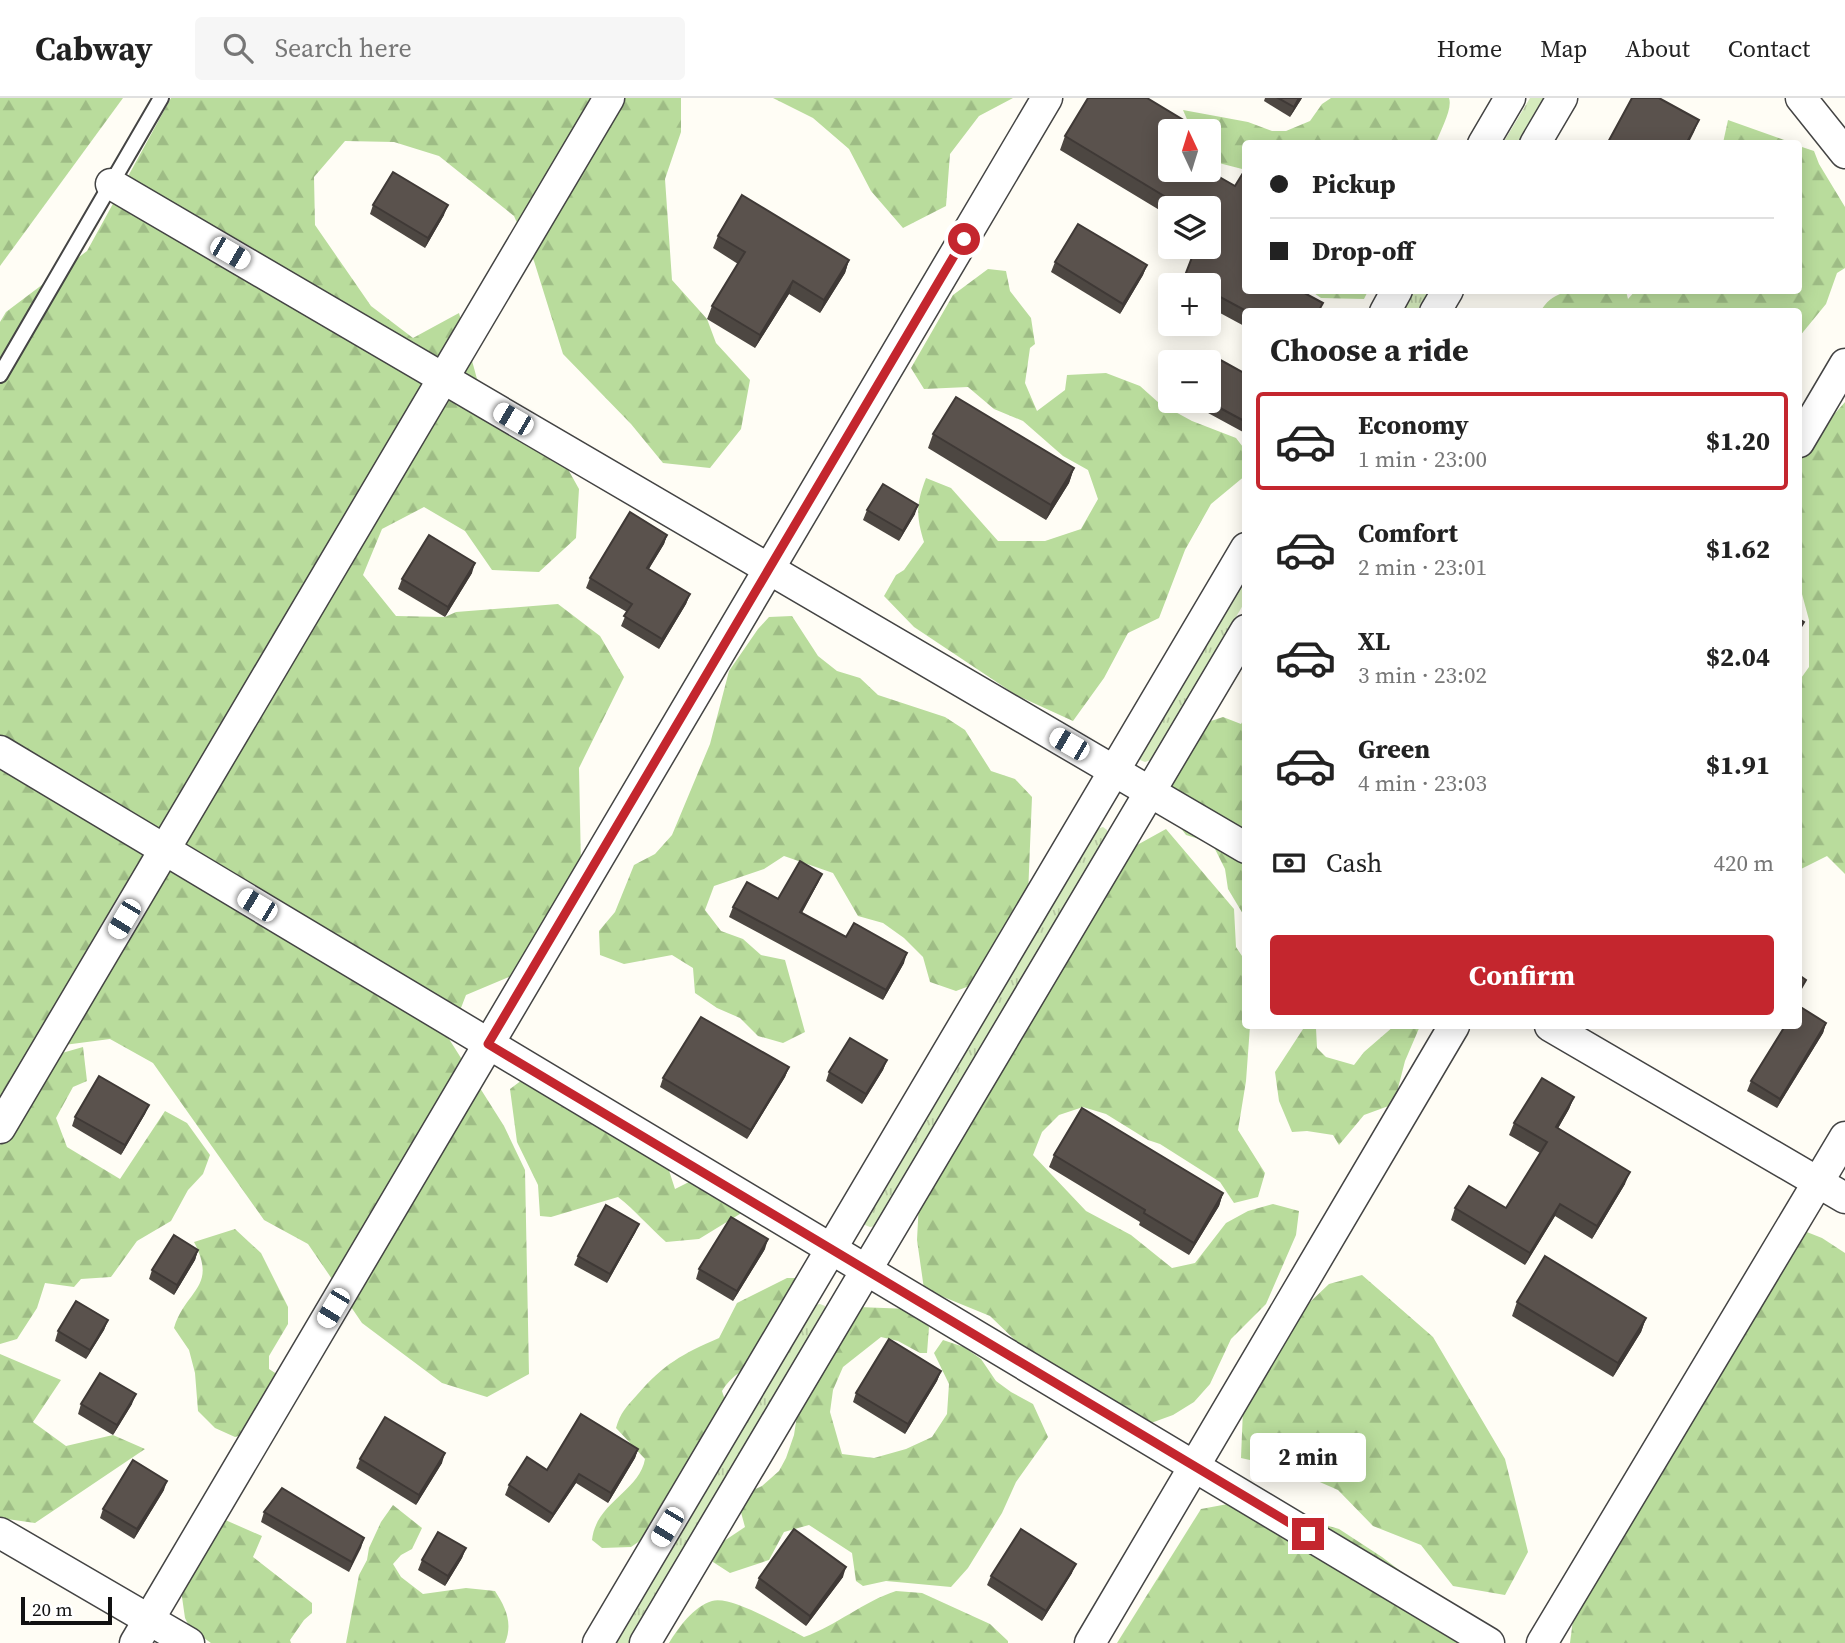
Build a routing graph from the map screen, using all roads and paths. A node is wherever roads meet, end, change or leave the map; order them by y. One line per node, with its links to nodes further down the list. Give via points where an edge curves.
1 (161, 98): 10 (lane)
2 (609, 98): 13 (street)
3 (1047, 98): 16 (street)
4 (1510, 98): 7 (street)
5 (1562, 98): 8 (street)
6 (1801, 98): 9 (street)
7 (1485, 140)
8 (1537, 140)
9 (1845, 153)
10 (111, 184): 12 (lane); 13 (street)
11 (1845, 364): 14 (street)
12 (0, 374)
13 (443, 379): 16 (street); 22 (street)
14 (1802, 437)
15 (1242, 555): 19 (street)
16 (769, 569): 19 (street); 25 (street)
17 (1242, 637): 20 (street)
18 (0, 751): 22 (street)
19 (1115, 771): 20 (street); 30 (street)
20 (1150, 792): 21 (street); 31 (street)
21 (1242, 846)
22 (165, 849): 25 (street); 26 (street)
23 (1452, 1029): 32 (street)
24 (1555, 1029): 28 (street)
25 (488, 1044): 30 (street); 34 (street)
26 (0, 1128)
27 (1845, 1136): 28 (street)
28 (1818, 1182): 29 (street); 40 (street)
29 (1845, 1198)
30 (832, 1249): 31 (street); 36 (street)
31 (866, 1270): 32 (street); 37 (street)
32 (1195, 1466): 38 (street); 39 (street)
33 (0, 1533): 34 (street)
34 (141, 1631): 35 (street)
35 (188, 1643)
36 (598, 1643)
37 (645, 1643)
38 (1090, 1643)
39 (1489, 1643)
40 (1542, 1643)

